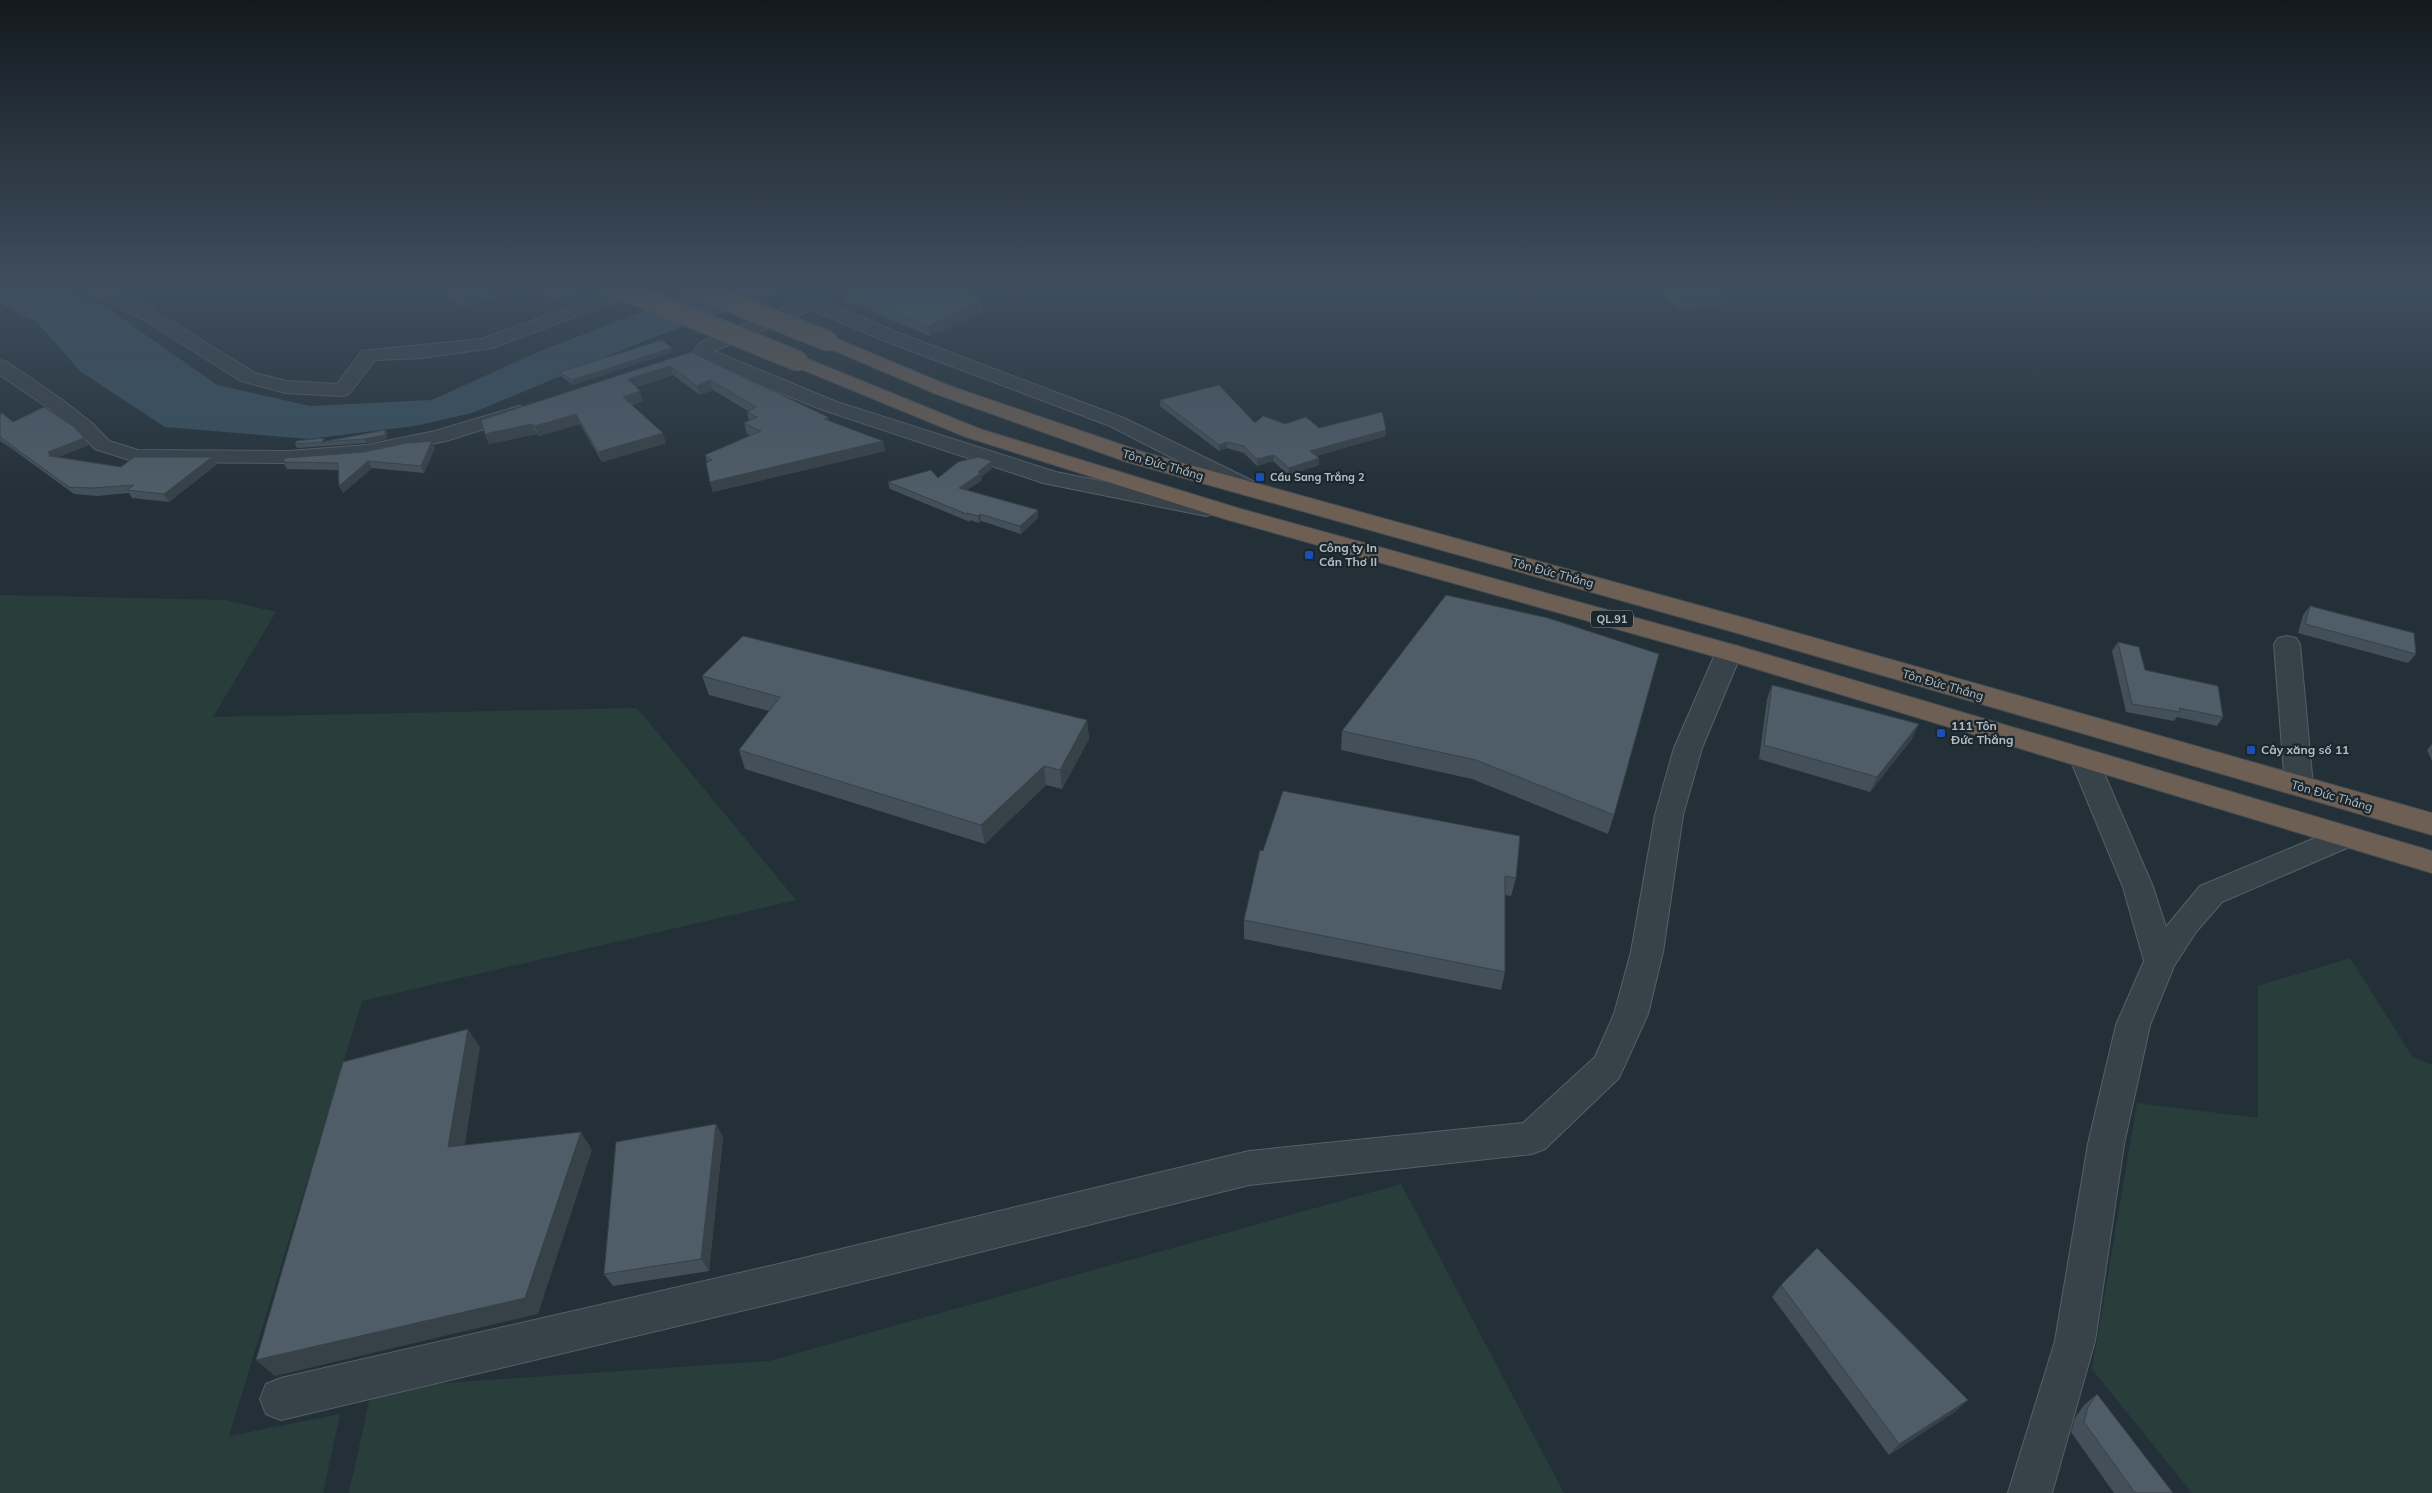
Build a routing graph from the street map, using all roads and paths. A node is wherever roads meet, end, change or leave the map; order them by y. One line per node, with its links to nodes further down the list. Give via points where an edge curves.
1 (212, 355): 2 (street, via 248,377 286,387 342,390 369,355)
2 (375, 355)
3 (705, 355): 10 (street, via 830,406 1051,478)
4 (782, 355): 10 (highway, Tôn Đức Thắng / QL.91, bridge, via 973,433)
5 (858, 355): 9 (highway, Tôn Đức Thắng / QL.91, bridge, via 953,394 1135,457)
6 (939, 355): 9 (street, via 1117,422)
7 (0, 366): 8 (street, via 86,428 102,445 136,456 289,456 367,451 439,437)
8 (535, 407)
9 (1255, 491): 11 (highway, Tôn Đức Thắng / QL.91)
10 (1233, 514): 11 (highway, Tôn Đức Thắng / QL.91)
11 (1734, 638): 13 (highway, Tôn Đức Thắng / QL.91); 14 (highway, Tôn Đức Thắng / QL.91); 19 (street, via 1688,748 1669,815 1646,952 1631,1014 1607,1067 1532,1138 1249,1168 783,1282)
12 (2288, 644): 14 (street)
13 (2084, 758): 16 (highway, Tôn Đức Thắng / QL.91); 18 (street, via 2138,887)
14 (2299, 786): 15 (highway, Tôn Đức Thắng / QL.91)
15 (2432, 824)
16 (2344, 837): 17 (highway, Tôn Đức Thắng / QL.91); 18 (street, via 2211,894 2185,923)
17 (2432, 862)
18 (2160, 961): 20 (street, via 2133,1026 2106,1144 2074,1341)
19 (281, 1399)
20 (2030, 1493)

